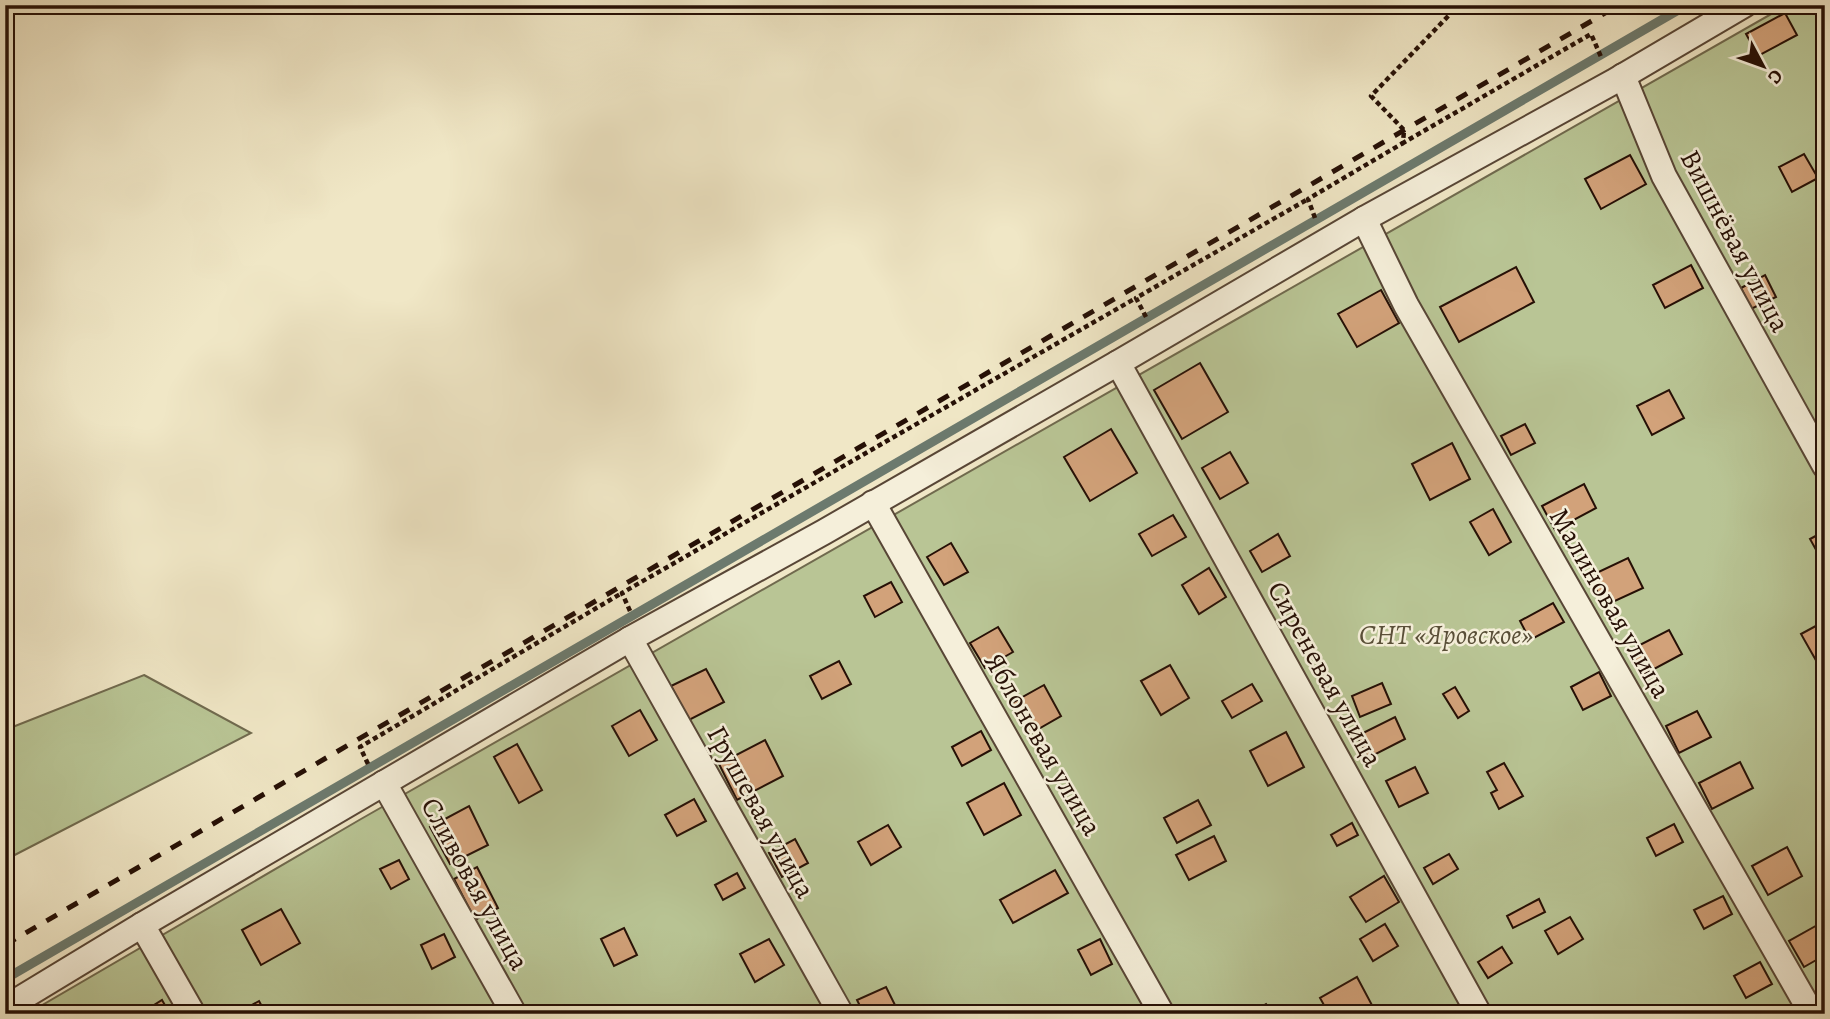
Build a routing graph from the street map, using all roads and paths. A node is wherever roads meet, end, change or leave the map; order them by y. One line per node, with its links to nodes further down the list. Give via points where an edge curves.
1 (1461, 5): 5 (path, via 1371,96 1404,130)
2 (1744, 5): 4 (street)
3 (1597, 47): 5 (path, via 1591,34)
4 (1623, 76): 6 (street); 10 (street, Вишнёвая улица, via 1664,176)
5 (1402, 143): 7 (path, via 1308,202)
6 (1364, 219): 9 (street); 22 (street, Малиновая улица, via 1406,305)
7 (1136, 298): 8 (path); 13 (path, via 360,747)
8 (1140, 304)
9 (1118, 363): 11 (street); 21 (street, Сиреневая улица)
10 (1825, 466)
11 (873, 503): 12 (street); 20 (street, Яблоневая улица)
12 (630, 639): 14 (street); 19 (street, Грушевая улица)
13 (363, 754)
14 (384, 783): 15 (street); 18 (street, Сливовая улица)
15 (142, 925): 16 (street); 17 (street)
16 (5, 1008)
17 (193, 1014)
18 (514, 1014)
19 (841, 1014)
20 (1162, 1014)
21 (1479, 1014)
22 (1812, 1014)

